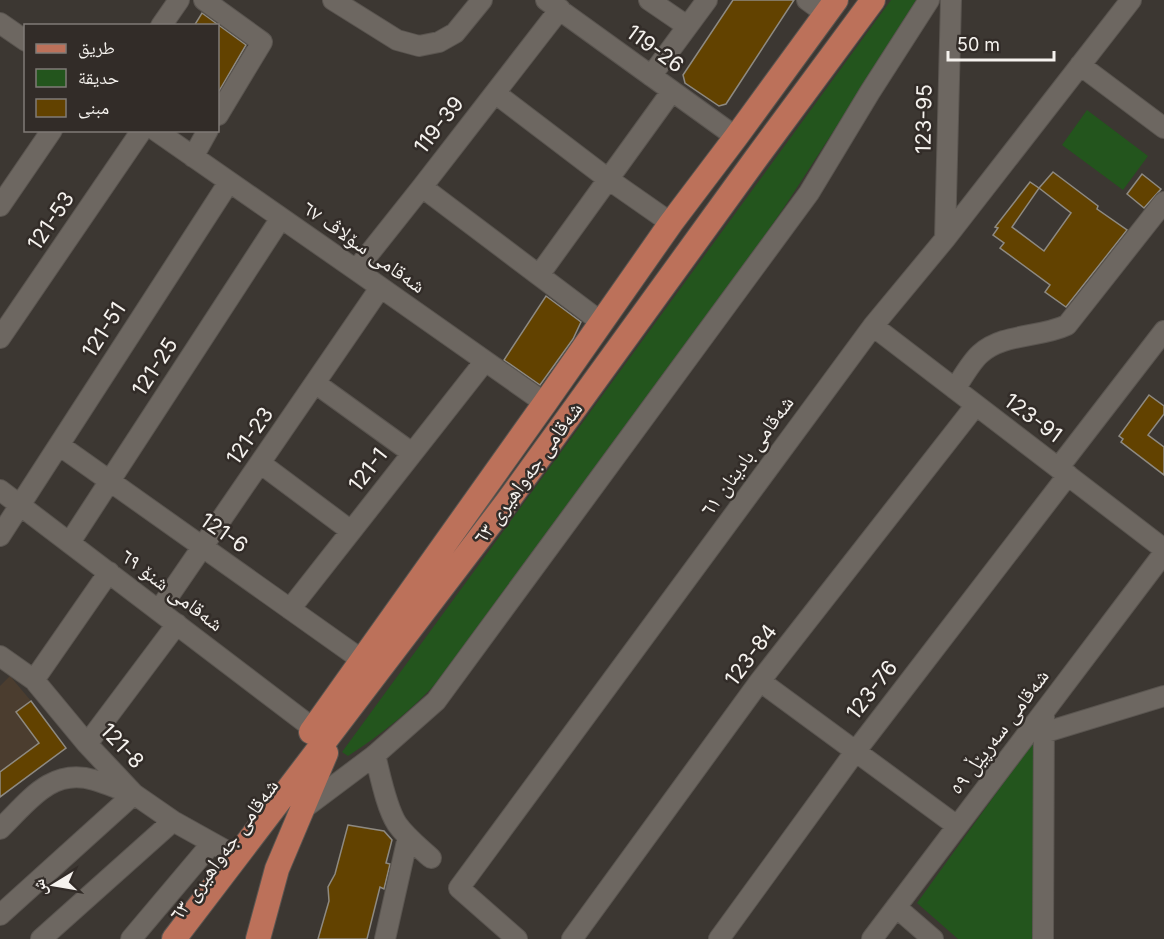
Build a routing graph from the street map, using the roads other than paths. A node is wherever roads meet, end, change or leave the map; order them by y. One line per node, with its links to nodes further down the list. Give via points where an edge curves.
1 (204, 0): 22 (street, via 262,42)
2 (333, 0): 3 (street, via 397,40 419,46 455,33)
3 (482, 0)
4 (649, 0): 16 (street)
5 (706, 0): 16 (street)
6 (807, 0): 13 (street)
7 (873, 0): 72 (main road, شەقامی جەواهیری ٦٣, via 507,502)
8 (929, 0): 77 (street, via 802,203 436,701)
9 (951, 0): 37 (street, 123-95)
10 (1131, 0): 18 (street, شەقامی بادینان ٦١)
11 (172, 2): 15 (street)
12 (553, 5): 19 (street, 119-26); 21 (street, 119-39)
13 (831, 7): 28 (main road, شەقامی جەواهیری ٦٣)
14 (0, 23): 17 (street)
15 (162, 24)
16 (687, 26): 19 (street)
17 (24, 40)
18 (1080, 65): 23 (street); 37 (street, شەقامی بادینان ٦١)
19 (651, 76): 20 (street, 119-26)
20 (672, 91): 28 (street, 119-26); 30 (street)
21 (495, 93): 30 (street); 32 (street, 119-39)
22 (219, 113)
23 (1164, 128)
24 (51, 132): 34 (street)
25 (141, 132): 44 (street, 121-53)
26 (158, 132): 29 (street, شەقامی سۆلاڤ ٦٧)
27 (207, 132): 29 (street)
28 (736, 137): 36 (main road, شەقامی جەواهیری ٦٣)
29 (192, 157): 31 (street, شەقامی سۆلاڤ ٦٧)
30 (608, 179): 36 (street); 39 (street)
31 (229, 182): 35 (street, شەقامی سۆلاڤ ٦٧); 50 (street, 121-51)
32 (422, 187): 38 (street, 119-39); 39 (street)
33 (1164, 202): 47 (street, via 1067,325 996,344 979,355)
34 (0, 206)
35 (281, 218): 38 (street, شەقامی سۆلاڤ ٦٧); 54 (street, 121-25)
36 (670, 223): 41 (main road, شەقامی جەواهیری ٦٣)
37 (945, 239): 42 (street, شەقامی بادینان ٦١)
38 (356, 270): 40 (street, شەقامی سۆلاڤ ٦٧)
39 (539, 275): 41 (street)
40 (380, 288): 45 (street, شەقامی سۆلاڤ ٦٧); 46 (street, 121-23)
41 (601, 322): 48 (main road, شەقامی جەواهیری ٦٣)
42 (873, 326): 47 (street, 123-91); 89 (street, شەقامی بادینان ٦١, via 459,888)
43 (1164, 331): 53 (street, 123-76)
44 (0, 338)
45 (485, 361): 48 (street, شەقامی سۆلاڤ ٦٧); 51 (street, 121-1)
46 (315, 383): 51 (street); 52 (street, 121-23)
47 (955, 388): 49 (street, 123-91)
48 (545, 403): 67 (main road, شەقامی جەواهیری ٦٣)
49 (976, 405): 53 (street, 123-91); 69 (street, 123-84)
50 (58, 445): 54 (street, 121-6); 56 (street, 121-51)
51 (412, 453): 57 (street, 121-1)
52 (260, 463): 57 (street); 60 (street, 121-23)
53 (1063, 471): 61 (street, 123-91); 76 (street, 123-76)
54 (109, 481): 59 (street, 121-25); 60 (street, 121-6)
55 (0, 490): 56 (street, شەقامی شنۆ ٦٩)
56 (20, 505): 58 (street, 121-51); 59 (street, شەقامی شنۆ ٦٩)
57 (351, 531): 63 (street, 121-1)
58 (0, 536)
59 (70, 542): 62 (street, شەقامی شنۆ ٦٩)
60 (202, 547): 63 (street, 121-6); 64 (street, 121-23)
61 (1164, 551): 71 (street, شەقامی سەرپێڵ ٥٩)
62 (109, 572): 64 (street, شەقامی شنۆ ٦٩); 68 (street)
63 (290, 609): 67 (street, 121-6)
64 (159, 610): 65 (street, شەقامی شنۆ ٦٩)
65 (177, 624): 73 (street, شەقامی شنۆ ٦٩); 75 (street)
66 (0, 656): 68 (street, 121-8)
67 (362, 660): 73 (main road, شەقامی جەواهیری ٦٣)
68 (34, 680): 75 (street, 121-8)
69 (760, 681): 76 (street); 97 (street, 123-84)
70 (1164, 696): 74 (street)
71 (1044, 712): 74 (street); 82 (street, شەقامی سەرپێڵ ٥٩)
72 (338, 724): 78 (main road, شەقامی جەواهیری ٦٣); 80 (main road)
73 (314, 729): 78 (main road, شەقامی جەواهیری ٦٣)
74 (1043, 733): 101 (street)
75 (87, 744): 79 (street, 121-8)
76 (855, 752): 82 (street); 98 (street, 123-76)
77 (375, 755): 80 (street); 84 (street, via 396,822)
78 (281, 786): 85 (main road, شەقامی جەواهیری ٦٣); 93 (main road, شەقامی جەواهیری ٦٣)
79 (134, 794): 81 (street, 121-8); 83 (street, via 93,780 60,779 40,790); 88 (street)
80 (303, 808): 94 (main road, via 277,869)
81 (172, 820): 85 (street, 121-8); 90 (street)
82 (957, 826): 87 (street, شەقامی سەرپێڵ ٥٩)
83 (0, 829)
84 (408, 837): 86 (street); 95 (street)
85 (219, 846): 91 (street); 92 (main road, شەقامی جەواهیری ٦٣)
86 (431, 858)
87 (896, 907): 99 (street, شەقامی سەرپێڵ ٥٩); 100 (street)
88 (0, 915)
89 (496, 932): 96 (street, شەقامی بادینان ٦١)
90 (41, 939)
91 (131, 939)
92 (158, 939)
93 (174, 939)
94 (258, 939)
95 (386, 939)
96 (517, 939)
97 (572, 939)
98 (719, 939)
99 (872, 939)
100 (933, 939)
101 (1043, 939)

